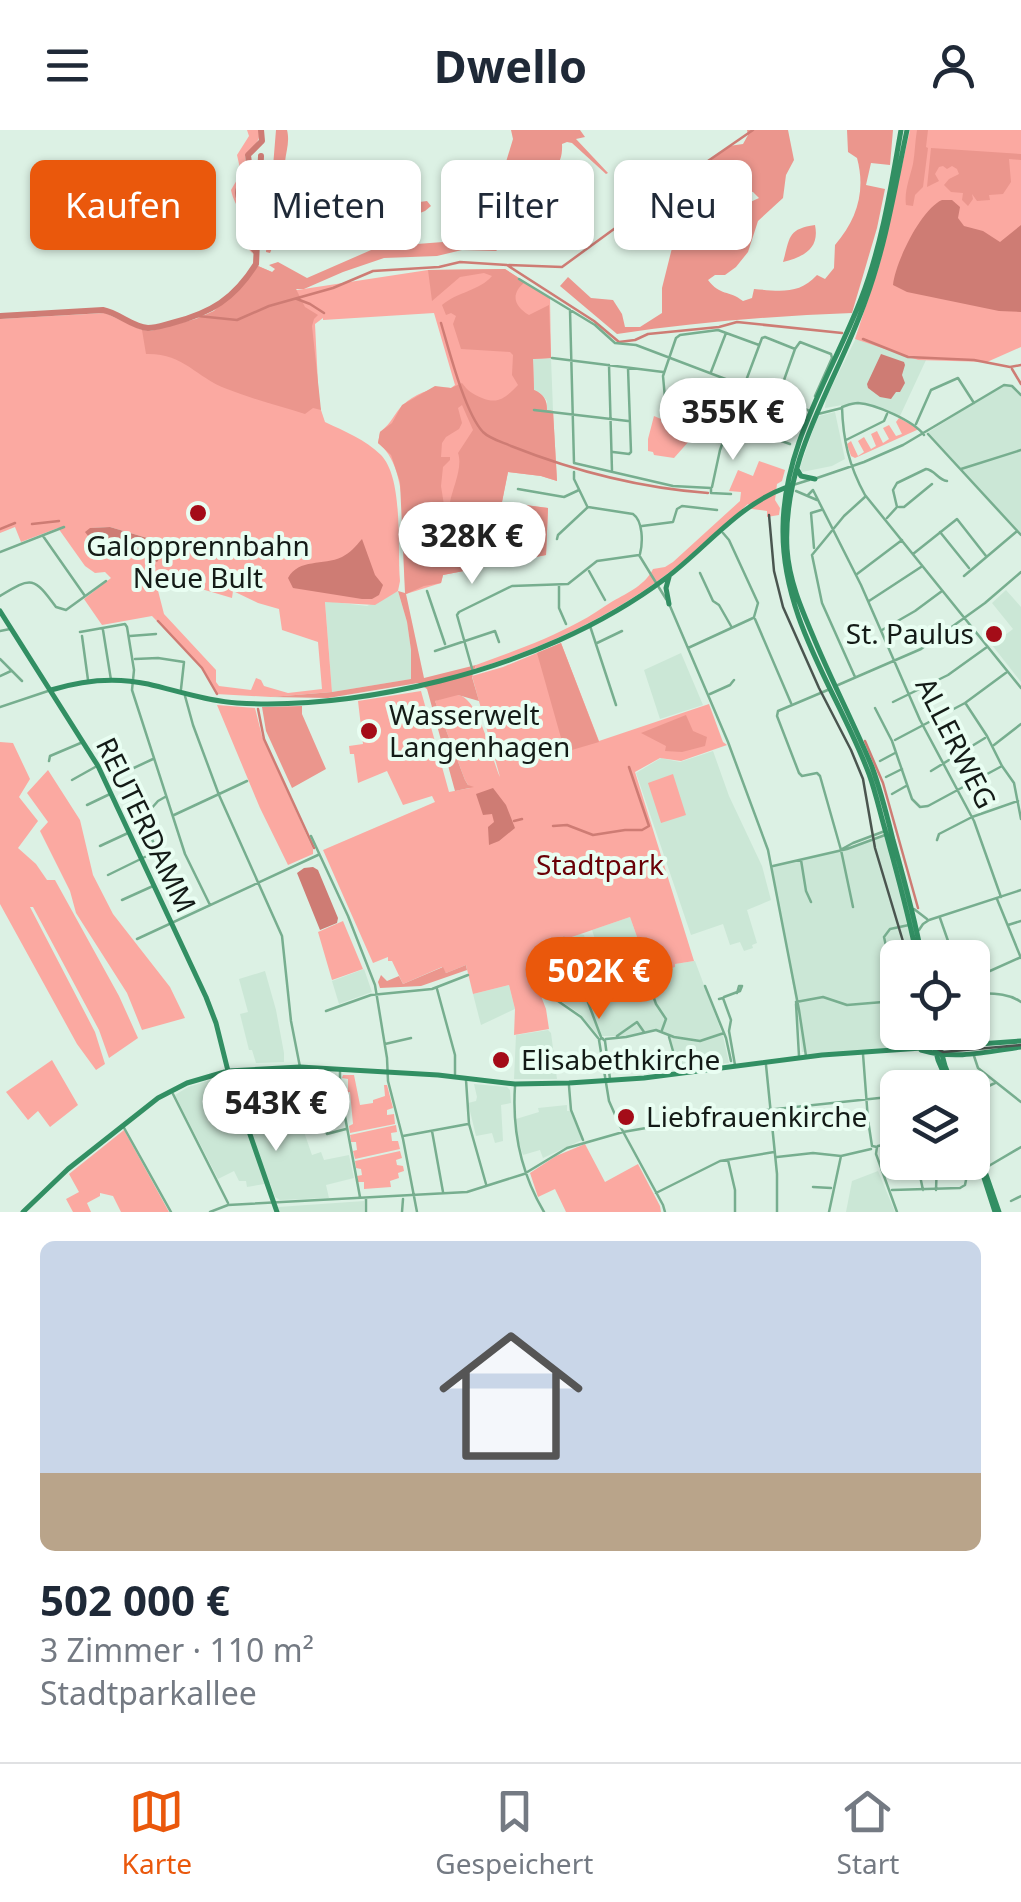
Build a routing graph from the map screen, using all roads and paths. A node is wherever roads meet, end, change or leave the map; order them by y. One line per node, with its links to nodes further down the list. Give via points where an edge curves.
1 (904, 130): 17 (street, via 870,274); 21 (street, via 872,281)
2 (519, 279): 3 (street)
3 (570, 309): 8 (street, via 614,342); 9 (street)
4 (726, 333): 5 (street); 8 (street, via 680,335); 13 (street)
5 (759, 345): 6 (street, via 764,337); 14 (street)
6 (795, 349): 16 (street); 17 (street, via 800,342 832,356)
7 (552, 358): 9 (street)
8 (668, 358): 12 (street); 13 (street)
9 (570, 360): 10 (street); 23 (street)
10 (609, 365): 11 (street); 24 (street)
11 (628, 367): 12 (street); 25 (street)
12 (664, 372): 26 (street, via 666,399)
13 (710, 373): 14 (street)
14 (744, 386): 16 (street); 26 (street)
15 (1021, 395): 18 (street, via 1002,386)
16 (777, 398): 21 (street)
17 (816, 400): 21 (street)
18 (974, 404): 27 (street, via 958,378 930,391); 28 (street)
19 (842, 408): 21 (street); 22 (street, via 860,403); 29 (street)
20 (534, 410): 23 (street)
21 (813, 412): 33 (street); 42 (street, via 798,444)
22 (887, 412): 27 (street); 29 (street, via 884,422)
23 (572, 414): 24 (street); 37 (street, via 574,463)
24 (611, 419): 25 (street); 32 (street)
25 (630, 422): 32 (street, via 631,452)
26 (730, 423): 30 (street); 41 (street)
27 (916, 426): 28 (street)
28 (926, 434): 34 (street); 35 (street)
29 (844, 441): 34 (street)
30 (790, 444)
31 (1021, 450): 35 (street)
32 (612, 452): 37 (street)
33 (796, 466): 38 (street, via 801,476); 42 (street)
34 (851, 467): 38 (street); 47 (street)
35 (960, 469): 59 (street)
36 (574, 472): 44 (street)
37 (612, 472): 41 (street)
38 (815, 478): 42 (street)
39 (948, 481): 49 (street, via 923,470 895,485)
40 (932, 484): 49 (street)
41 (711, 488): 45 (street)
42 (791, 488): 46 (street); 48 (street); 51 (street, ALLERWEG); 121 (street, via 789,566)
43 (518, 489): 44 (street, via 564,496)
44 (579, 490): 50 (street)
45 (730, 494)
46 (768, 494): 48 (street); 57 (street)
47 (866, 496): 53 (street); 56 (street)
48 (784, 506): 121 (street, via 789,587)
49 (897, 506): 53 (street)
50 (588, 508): 54 (street, via 634,514); 61 (street)
51 (822, 509): 56 (street, ALLERWEG); 63 (street, via 810,512)
52 (716, 510): 54 (street, via 682,506 673,522)
53 (885, 520): 62 (street)
54 (640, 526): 66 (street)
55 (64, 528): 60 (street)
56 (833, 529): 63 (street); 74 (street, ALLERWEG)
57 (720, 530): 73 (street); 89 (street, via 758,603)
58 (940, 532): 65 (street); 67 (street, via 956,519); 70 (street)
59 (1019, 533): 67 (street)
60 (42, 536): 64 (street); 84 (street)
61 (557, 538)
62 (902, 540): 65 (street); 74 (street)
63 (814, 550): 115 (street, via 819,595)
64 (0, 552)
65 (913, 554): 68 (street)
66 (640, 555): 69 (street, via 599,560); 77 (street)
67 (986, 556): 70 (street)
68 (922, 566): 79 (street); 86 (street)
69 (588, 569): 78 (street); 85 (street)
70 (970, 569): 75 (street)
71 (700, 572): 95 (street)
72 (1021, 572): 90 (street)
73 (671, 574): 77 (street); 87 (street)
74 (856, 574): 86 (street, ALLERWEG)
75 (964, 576)
76 (106, 580): 84 (street)
77 (658, 584): 81 (street); 82 (street)
78 (559, 585): 91 (street); 101 (street, via 512,586 460,612)
79 (943, 590): 90 (street); 97 (street)
80 (427, 591): 104 (street)
81 (646, 592): 82 (street); 92 (street)
82 (664, 595): 87 (street)
83 (0, 596): 84 (street, via 22,583 37,584 62,610)
84 (85, 596)
85 (605, 600)
86 (868, 602): 97 (street, ALLERWEG)
87 (669, 604): 106 (street)
88 (0, 611): 93 (street, REUTERDAMM)
89 (754, 617): 95 (street); 131 (street)
90 (966, 618): 105 (street); 110 (street)
91 (566, 624)
92 (589, 624): 103 (street); 112 (street)
93 (11, 628): 96 (street); 123 (street, REUTERDAMM)
94 (103, 628): 100 (street, via 126,625); 116 (street); 119 (street, via 81,634)
95 (732, 628): 106 (street)
96 (0, 630)
97 (880, 630): 110 (street, ALLERWEG)
98 (622, 631): 103 (street)
99 (156, 634): 100 (street)
100 (129, 636): 109 (street)
101 (464, 640): 102 (street, via 495,631); 104 (street); 112 (street)
102 (499, 642)
103 (596, 643): 129 (street)
104 (446, 646): 107 (street)
105 (988, 646): 113 (street); 126 (street)
106 (688, 648): 125 (street)
107 (436, 651)
108 (0, 659): 111 (street)
109 (133, 659): 120 (street); 124 (street, via 184,662)
110 (894, 662): 115 (street); 126 (street, ALLERWEG)
111 (12, 670): 114 (street); 118 (street)
112 (473, 672): 124 (street, via 302,702 235,703)
113 (1009, 672): 122 (street); 128 (street)
114 (0, 676)
115 (853, 679): 121 (street); 132 (street, via 844,688)
116 (111, 680): 119 (street); 120 (street)
117 (734, 680): 125 (street)
118 (22, 681)
119 (88, 681): 123 (street)
120 (133, 682): 124 (street); 141 (street)
121 (831, 688): 131 (street); 132 (street); 165 (street)
122 (1021, 688)
123 (51, 690): 130 (street); 138 (street, REUTERDAMM)
124 (183, 693): 156 (street)
125 (709, 694): 175 (street)
126 (908, 695): 127 (street); 135 (street, ALLERWEG)
127 (893, 702)
128 (965, 703): 135 (street); 136 (street)
129 (616, 705)
130 (0, 706)
131 (792, 706): 169 (street, via 777,718 799,773 820,776)
132 (843, 706): 165 (street, via 872,768)
133 (875, 708): 137 (street)
134 (1021, 724): 139 (street)
135 (922, 726): 137 (street); 144 (street, ALLERWEG)
136 (987, 736): 139 (street); 144 (street)
137 (892, 741): 140 (street)
138 (84, 742): 142 (street); 145 (street, REUTERDAMM)
139 (992, 746): 146 (street)
140 (897, 752): 143 (street); 147 (street)
141 (154, 758): 149 (street); 158 (street)
142 (49, 761)
143 (880, 762)
144 (944, 764): 148 (street); 154 (street, ALLERWEG)
145 (98, 766): 151 (street); 155 (street, REUTERDAMM)
146 (1002, 766): 154 (street); 159 (street, via 1016,781)
147 (902, 769): 150 (street); 153 (street)
148 (931, 771)
149 (123, 773)
150 (886, 777)
151 (72, 780)
152 (247, 781): 156 (street)
153 (908, 786): 154 (street, via 920,807); 157 (street)
154 (958, 790): 162 (street, ALLERWEG)
155 (112, 793): 160 (street); 164 (street, REUTERDAMM)
156 (218, 794): 161 (street); 177 (street)
157 (892, 794)
158 (167, 797): 161 (street); 170 (street, via 143,818)
159 (1018, 802): 162 (street); 163 (street)
160 (87, 805)
161 (173, 815): 184 (street)
162 (972, 818): 167 (street); 180 (street, ALLERWEG)
163 (1021, 819)
164 (130, 832): 168 (street); 172 (street, REUTERDAMM)
165 (888, 833): 169 (street); 183 (street); 190 (street)
166 (311, 836): 171 (street)
167 (937, 840)
168 (100, 846)
169 (842, 850): 173 (street); 185 (street)
170 (157, 852): 172 (street); 174 (street)
171 (319, 854): 177 (street); 208 (street)
172 (142, 858): 176 (street); 178 (street, REUTERDAMM)
173 (800, 860): 175 (street); 182 (street)
174 (162, 862)
175 (772, 866): 211 (street)
176 (108, 875)
177 (259, 882): 184 (street); 233 (street, via 282,936)
178 (154, 886): 181 (street); 189 (street, REUTERDAMM)
179 (1021, 890): 180 (street)
180 (999, 897): 186 (street); 191 (street, ALLERWEG)
181 (122, 900)
182 (811, 902)
183 (910, 903): 187 (street); 190 (street)
184 (210, 904): 189 (street)
185 (854, 907)
186 (940, 917): 187 (street); 198 (street)
187 (929, 920): 192 (street)
188 (1021, 921): 191 (street)
189 (172, 923): 194 (street); 236 (street, REUTERDAMM, via 214,1015)
190 (913, 925): 192 (street); 195 (street, via 890,929); 196 (street)
191 (1007, 926): 200 (street, ALLERWEG)
192 (918, 936): 197 (street)
193 (564, 938): 210 (street)
194 (138, 939)
195 (885, 940)
196 (916, 940)
197 (918, 940)
198 (948, 940)
199 (533, 952): 221 (street, via 555,999)
200 (1021, 957): 202 (street)
201 (623, 965): 215 (street, via 640,962 666,1019)
202 (990, 971)
203 (468, 975): 205 (street)
204 (706, 986): 217 (street)
205 (436, 988): 208 (street); 239 (street, via 456,1055)
206 (610, 990): 210 (street)
207 (737, 993): 231 (street, via 721,999 731,1020)
208 (376, 994): 214 (street); 223 (street)
209 (990, 994): 212 (street)
210 (588, 1002): 221 (street)
211 (796, 1002): 213 (street, via 823,997 847,1005); 229 (street)
212 (1021, 1002)
213 (880, 1003)
214 (326, 1011)
215 (662, 1032): 216 (street); 218 (street)
216 (645, 1033): 219 (street); 219 (street, via 637,1022)
217 (724, 1034): 218 (street, via 700,1041); 231 (street)
218 (668, 1035): 238 (street)
219 (616, 1037): 221 (street)
220 (410, 1038): 223 (street)
221 (602, 1040): 241 (street)
222 (1021, 1044): 226 (street); 228 (street)
223 (384, 1045): 237 (street)
224 (894, 1050): 227 (street)
225 (924, 1050): 226 (street)
226 (938, 1051): 228 (street); 235 (street)
227 (864, 1052): 229 (street); 248 (street)
228 (974, 1054): 243 (street, via 976,1067)
229 (802, 1058): 230 (street)
230 (766, 1063): 231 (street); 251 (street)
231 (733, 1064): 238 (street)
232 (289, 1066): 233 (street); 236 (street); 249 (street)
233 (300, 1067): 234 (street)
234 (340, 1070): 237 (street); 252 (street)
235 (944, 1070)
236 (228, 1071): 246 (street); 286 (street, REUTERDAMM)
237 (388, 1072): 239 (street); 258 (street)
238 (679, 1074): 241 (street)
239 (454, 1077): 240 (street)
240 (466, 1078): 244 (street); 253 (street)
241 (608, 1081): 242 (street); 257 (street)
242 (570, 1083): 244 (street); 259 (street, via 570,1110)
243 (996, 1083): 245 (street); 250 (street)
244 (514, 1084): 267 (street, via 514,1128)
245 (990, 1086)
246 (171, 1090): 254 (street); 287 (street)
247 (880, 1098): 248 (street)
248 (866, 1099): 251 (street); 262 (street)
249 (295, 1100)
250 (1021, 1102)
251 (771, 1109): 257 (street); 263 (street)
252 (344, 1110): 255 (street); 255 (street, via 323,1115 324,1130 330,1135)
253 (469, 1124): 256 (street); 273 (street)
254 (123, 1125): 288 (street); 289 (street)
255 (348, 1129): 284 (street)
256 (432, 1132): 258 (street); 279 (street)
257 (623, 1132): 259 (street); 280 (street)
258 (400, 1136): 281 (street)
259 (584, 1142): 267 (street)
260 (880, 1146): 262 (street)
261 (1021, 1147): 266 (street)
262 (874, 1148): 264 (street); 276 (street)
263 (775, 1154): 264 (street); 265 (street); 298 (street)
264 (840, 1156): 275 (street)
265 (728, 1159): 280 (street); 297 (street)
266 (990, 1165)
267 (526, 1172): 273 (street); 295 (street)
268 (922, 1180): 277 (street)
269 (936, 1180): 278 (street)
270 (965, 1180): 278 (street, via 958,1189)
271 (985, 1180): 301 (street)
272 (988, 1180): 301 (street)
273 (486, 1186): 279 (street)
274 (813, 1187): 275 (street)
275 (834, 1189): 299 (street)
276 (891, 1190): 277 (street); 300 (street)
277 (922, 1190): 278 (street)
278 (936, 1190)
279 (444, 1193): 281 (street)
280 (656, 1193): 296 (street)
281 (413, 1195): 282 (street); 294 (street)
282 (403, 1196): 284 (street); 293 (street)
283 (1021, 1196): 285 (street)
284 (363, 1198): 286 (street); 292 (street)
285 (1011, 1202)
286 (274, 1203): 287 (street); 291 (street, REUTERDAMM)
287 (228, 1204): 290 (street)
288 (26, 1211)
289 (170, 1212)
290 (210, 1212)
291 (277, 1212)
292 (366, 1212)
293 (402, 1212)
294 (416, 1212)
295 (544, 1212)
296 (664, 1212)
297 (735, 1212)
298 (777, 1212)
299 (829, 1212)
300 (898, 1212)
301 (997, 1212)

